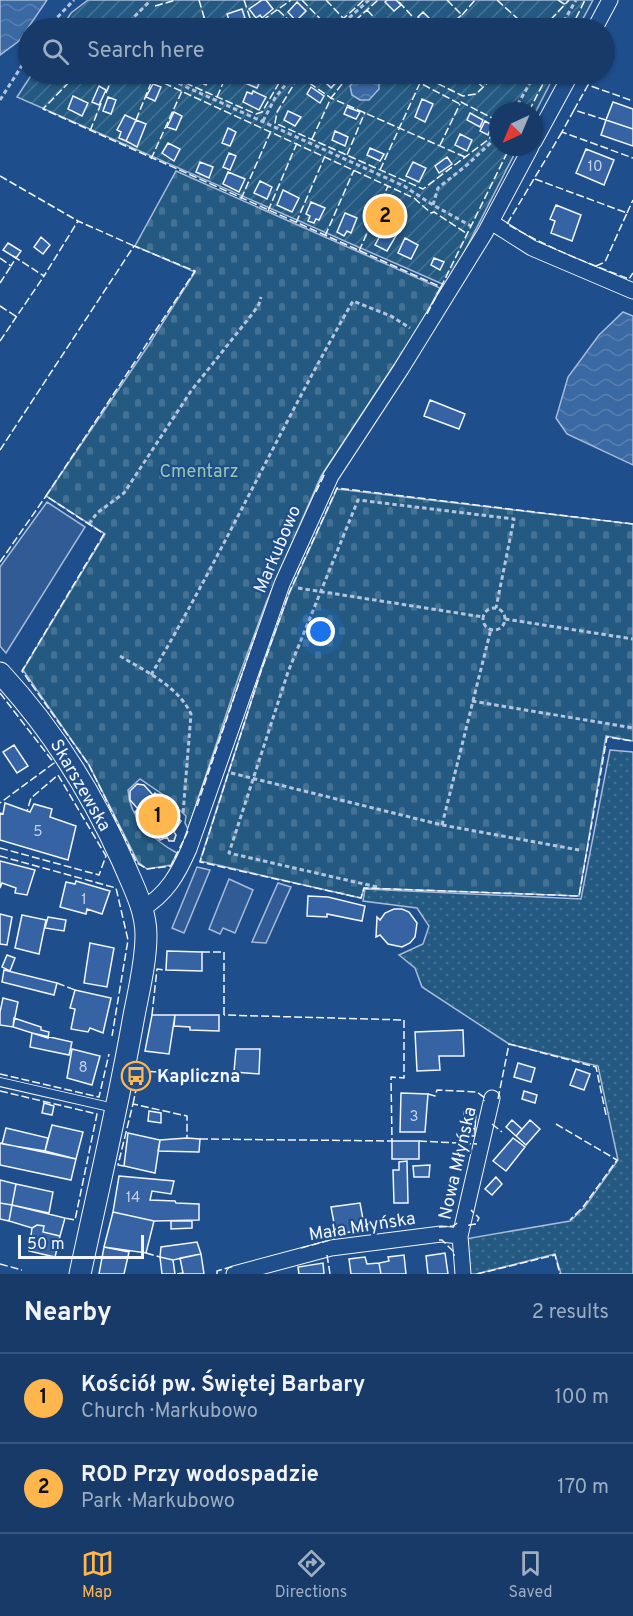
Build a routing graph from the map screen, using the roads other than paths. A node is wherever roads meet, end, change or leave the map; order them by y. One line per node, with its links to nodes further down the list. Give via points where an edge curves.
1 (610, 0): 2 (street)
2 (600, 18)
3 (566, 84): 4 (street)
4 (543, 125)
5 (526, 156): 6 (street, Markubowo)
6 (488, 228): 7 (street); 9 (street, Markubowo, via 331,476 282,584 179,872 165,892)
7 (633, 291)
8 (0, 673): 9 (street, Skarszewska, via 62,748 105,822)
9 (142, 909): 12 (street, via 146,935 143,962)
10 (0, 1082): 12 (lane)
11 (492, 1098): 13 (street, Nowa Młyńska)
12 (116, 1108): 14 (street)
13 (460, 1236): 15 (street, Mała Młyńska, via 441,1234 331,1248); 16 (street)
14 (80, 1274)
15 (234, 1274)
16 (463, 1274)

